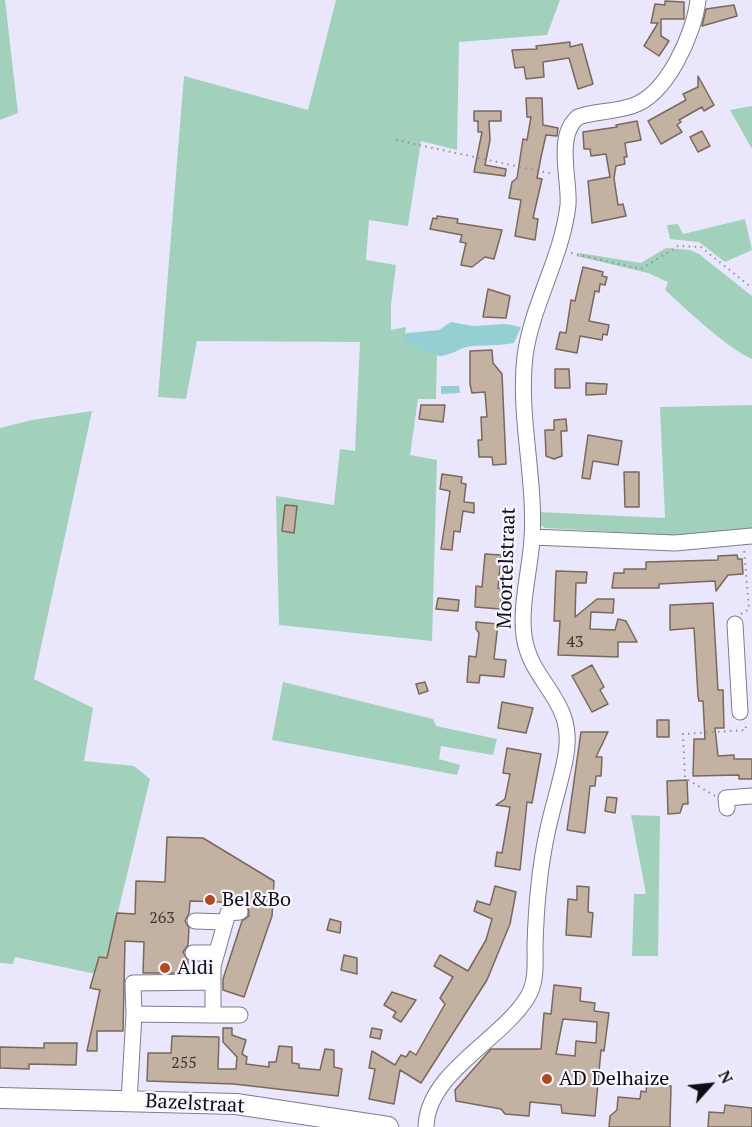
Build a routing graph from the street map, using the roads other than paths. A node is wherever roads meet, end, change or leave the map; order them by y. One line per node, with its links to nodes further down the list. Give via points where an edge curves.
1 (698, 0): 2 (street, Moortelstraat, via 685,47 653,94 634,106 584,115 572,122 566,134 568,202 560,248 525,354)
2 (532, 537): 3 (street, via 675,543); 21 (street, Moortelstraat, via 524,635 532,660 561,708 568,731 566,758 547,831 536,899 532,987 522,1004 438,1090 427,1111)
3 (748, 537)
4 (735, 624): 5 (street)
5 (745, 665): 6 (street)
6 (740, 712)
7 (752, 796): 8 (street)
8 (724, 801)
9 (240, 912): 11 (street, via 228,913)
10 (195, 921): 11 (street)
11 (225, 922): 13 (street)
12 (193, 953): 13 (street)
13 (217, 953): 14 (street)
14 (213, 982): 15 (street, via 134,983); 16 (street)
15 (134, 1014): 16 (street); 19 (street)
16 (213, 1015): 17 (street)
17 (240, 1015)
18 (0, 1098): 19 (main road, Bazelstraat)
19 (129, 1101): 20 (main road, Bazelstraat, via 236,1104)
20 (388, 1127)
21 (426, 1127)

